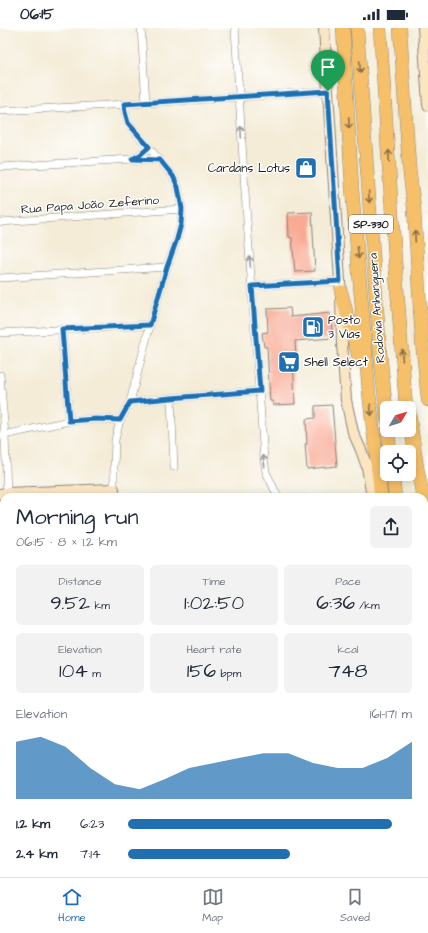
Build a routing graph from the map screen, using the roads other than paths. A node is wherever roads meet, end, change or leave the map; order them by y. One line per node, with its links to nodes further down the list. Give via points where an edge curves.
1 (141, 28): 13 (street)
2 (235, 28): 12 (street)
3 (324, 28): 11 (street)
4 (343, 28): 32 (highway, one-way to 32, via 352,188)
5 (357, 28): 35 (highway, Rodovia Anhanguera / SP-330, one-way to 35)
6 (380, 28): 10 (highway, Rodovia Anhanguera / SP-330)
7 (385, 28): 10 (highway)
8 (400, 28): 34 (highway, one-way to 8)
9 (423, 28): 15 (street)
10 (384, 78): 36 (highway, Rodovia Anhanguera / SP-330, one-way to 10)
11 (328, 91): 12 (street); 26 (street)
12 (239, 97): 13 (street); 25 (street, one-way to 12)
13 (146, 103): 14 (street)
14 (124, 104): 16 (street); 17 (street, via 128,123)
15 (428, 105)
16 (0, 111)
17 (149, 147): 18 (street); 19 (street)
18 (132, 159): 19 (street); 20 (street)
19 (160, 160): 21 (street, via 178,187)
20 (0, 167)
21 (182, 209): 22 (street, Rua Papa João Zeferino); 23 (street, via 181,224)
22 (0, 222)
23 (167, 267): 24 (street); 27 (street)
24 (0, 278)
25 (252, 286): 26 (street); 31 (street)
26 (340, 286): 32 (highway); 48 (street, via 346,400 353,432 367,467)
27 (150, 325): 28 (street); 37 (street)
28 (62, 329): 29 (street); 39 (street)
29 (0, 333)
30 (0, 375): 40 (street)
31 (260, 391): 33 (street); 47 (street, one-way to 31, via 266,472)
32 (369, 393): 49 (highway, one-way to 49)
33 (171, 398): 37 (street); 43 (street)
34 (428, 400)
35 (385, 401)
36 (406, 401)
37 (130, 402): 38 (street)
38 (120, 420): 39 (street); 46 (street, via 115,440)
39 (69, 421): 40 (street)
40 (3, 436): 45 (street)
41 (409, 437): 51 (highway)
42 (413, 437): 52 (highway)
43 (174, 467)
44 (393, 481): 50 (highway)
45 (4, 493)
46 (114, 493)
47 (276, 493)
48 (371, 493)
49 (381, 493)
50 (394, 493)
51 (415, 493)
52 (422, 493)

